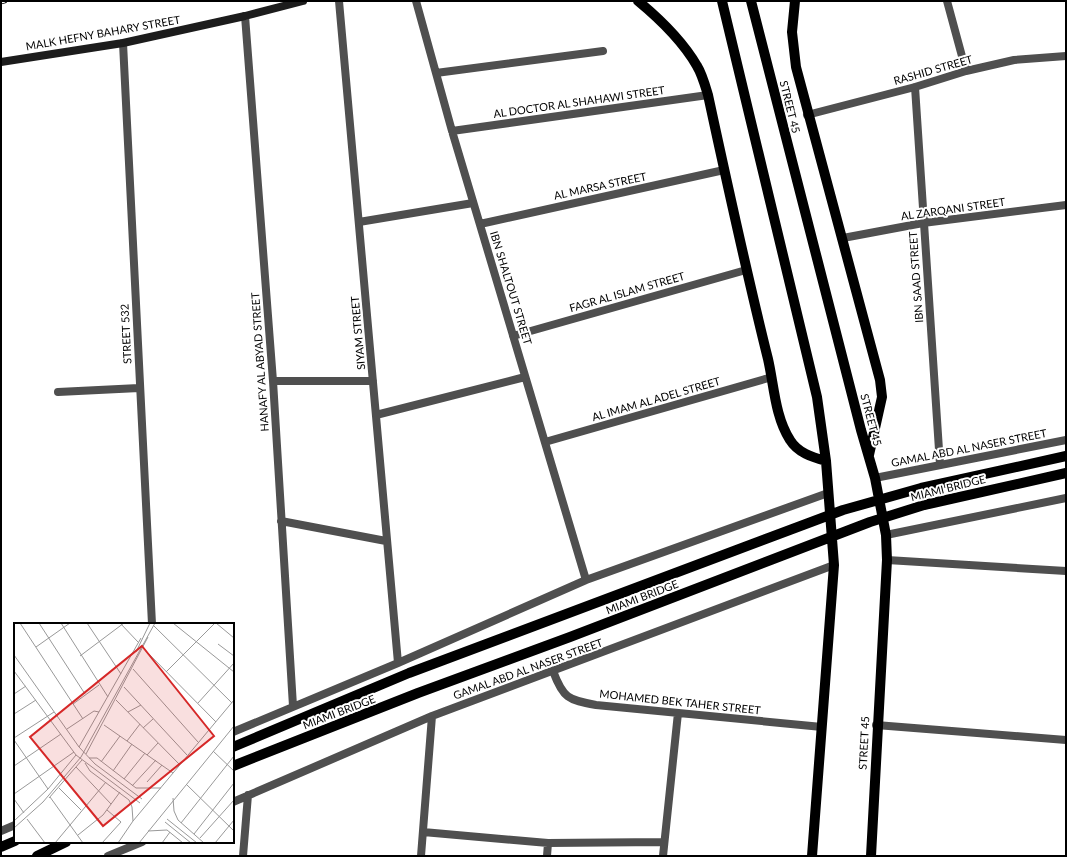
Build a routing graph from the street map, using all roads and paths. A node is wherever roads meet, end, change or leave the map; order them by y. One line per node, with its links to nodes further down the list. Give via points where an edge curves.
1 (303, 1): 9 (street, MALK HEFNY BAHARY STREET)
2 (339, 1): 23 (street, SIYAM STREET)
3 (416, 1): 15 (street, IBN SHALTOUT STREET)
4 (638, 1): 17 (main road, via 664,23 685,48 698,67)
5 (722, 1): 40 (main road, via 817,396)
6 (751, 1): 39 (main road, STREET 45)
7 (795, 1): 18 (main road, via 792,32 796,67)
8 (947, 1): 14 (street)
9 (246, 16): 10 (street, MALK HEFNY BAHARY STREET); 31 (street, HANAFY AL ABYAD STREET)
10 (123, 43): 13 (street, MALK HEFNY BAHARY STREET); 33 (street, STREET 532)
11 (603, 51): 15 (street)
12 (1066, 56): 14 (street, RASHID STREET, via 1014,60)
13 (1, 62)
14 (966, 71): 16 (street, RASHID STREET)
15 (436, 73): 19 (street, IBN SHALTOUT STREET)
16 (915, 87): 18 (street, RASHID STREET); 24 (street, IBN SAAD STREET)
17 (708, 95): 19 (street, AL DOCTOR AL SHAHAWI STREET); 20 (main road)
18 (807, 115): 26 (main road)
19 (452, 131): 21 (street, IBN SHALTOUT STREET)
20 (724, 170): 25 (street, AL MARSA STREET); 27 (main road)
21 (474, 202): 23 (street); 25 (street, IBN SHALTOUT STREET)
22 (1066, 205): 24 (street, AL ZARQANI STREET)
23 (359, 222): 32 (street, SIYAM STREET)
24 (923, 223): 26 (street, AL ZARQANI STREET); 41 (street, IBN SAAD STREET)
25 (480, 224): 28 (street, IBN SHALTOUT STREET)
26 (843, 238): 39 (main road, via 880,380 882,397)
27 (746, 270): 28 (street, FAGR AL ISLAM STREET); 30 (main road)
28 (514, 336): 29 (street, IBN SHALTOUT STREET)
29 (526, 376): 35 (street); 37 (street, IBN SHALTOUT STREET)
30 (772, 377): 37 (street, AL IMAM AL ADEL STREET); 40 (main road, via 780,421 790,441 806,456)
31 (273, 380): 32 (street); 46 (street, HANAFY AL ABYAD STREET)
32 (373, 380): 35 (street, SIYAM STREET)
33 (139, 388): 34 (street); 53 (street, STREET 532)
34 (58, 392)
35 (376, 415): 48 (street, SIYAM STREET)
36 (1066, 440): 41 (street, GAMAL ABD AL NASER STREET)
37 (545, 442): 52 (street, IBN SHALTOUT STREET)
38 (1066, 456): 63 (main road, MIAMI BRIDGE, via 921,488 843,510 409,673)
39 (869, 457): 43 (main road, STREET 45)
40 (826, 461): 44 (main road)
41 (940, 466): 43 (street, GAMAL ABD AL NASER STREET)
42 (1066, 473): 64 (main road, MIAMI BRIDGE, via 924,505 870,522)
43 (876, 478): 47 (main road, STREET 45)
44 (828, 493): 50 (main road); 52 (street)
45 (1066, 498): 47 (street)
46 (281, 521): 48 (street); 56 (street, HANAFY AL ABYAD STREET)
47 (886, 535): 49 (main road, STREET 45)
48 (386, 541): 54 (street, SIYAM STREET)
49 (887, 560): 51 (street); 59 (main road, STREET 45)
50 (834, 565): 55 (street, GAMAL ABD AL NASER STREET); 60 (main road)
51 (1066, 571)
52 (586, 580): 54 (street)
53 (152, 623)
54 (398, 663): 56 (street)
55 (553, 671): 57 (street, MOHAMED BEK TAHER STREET, via 560,691 577,702); 58 (street, GAMAL ABD AL NASER STREET)
56 (293, 706): 61 (street)
57 (678, 713): 60 (street, MOHAMED BEK TAHER STREET); 71 (street)
58 (432, 716): 65 (street, GAMAL ABD AL NASER STREET); 69 (street)
59 (876, 725): 62 (street); 83 (main road, STREET 45)
60 (822, 727): 82 (main road)
61 (234, 732)
62 (1066, 740)
63 (234, 747)
64 (234, 766)
65 (248, 795): 66 (street, GAMAL ABD AL NASER STREET); 78 (street)
66 (234, 802)
67 (14, 825): 68 (street)
68 (1, 831)
69 (423, 832): 74 (street); 79 (street)
70 (14, 841): 75 (main road)
71 (664, 842): 74 (street); 81 (street)
72 (64, 843): 76 (main road)
73 (140, 843): 77 (street)
74 (548, 843): 80 (street)
75 (1, 847)
76 (37, 856)
77 (108, 856)
78 (244, 856)
79 (421, 856)
80 (547, 856)
81 (663, 856)
82 (812, 856)
83 (871, 856)

